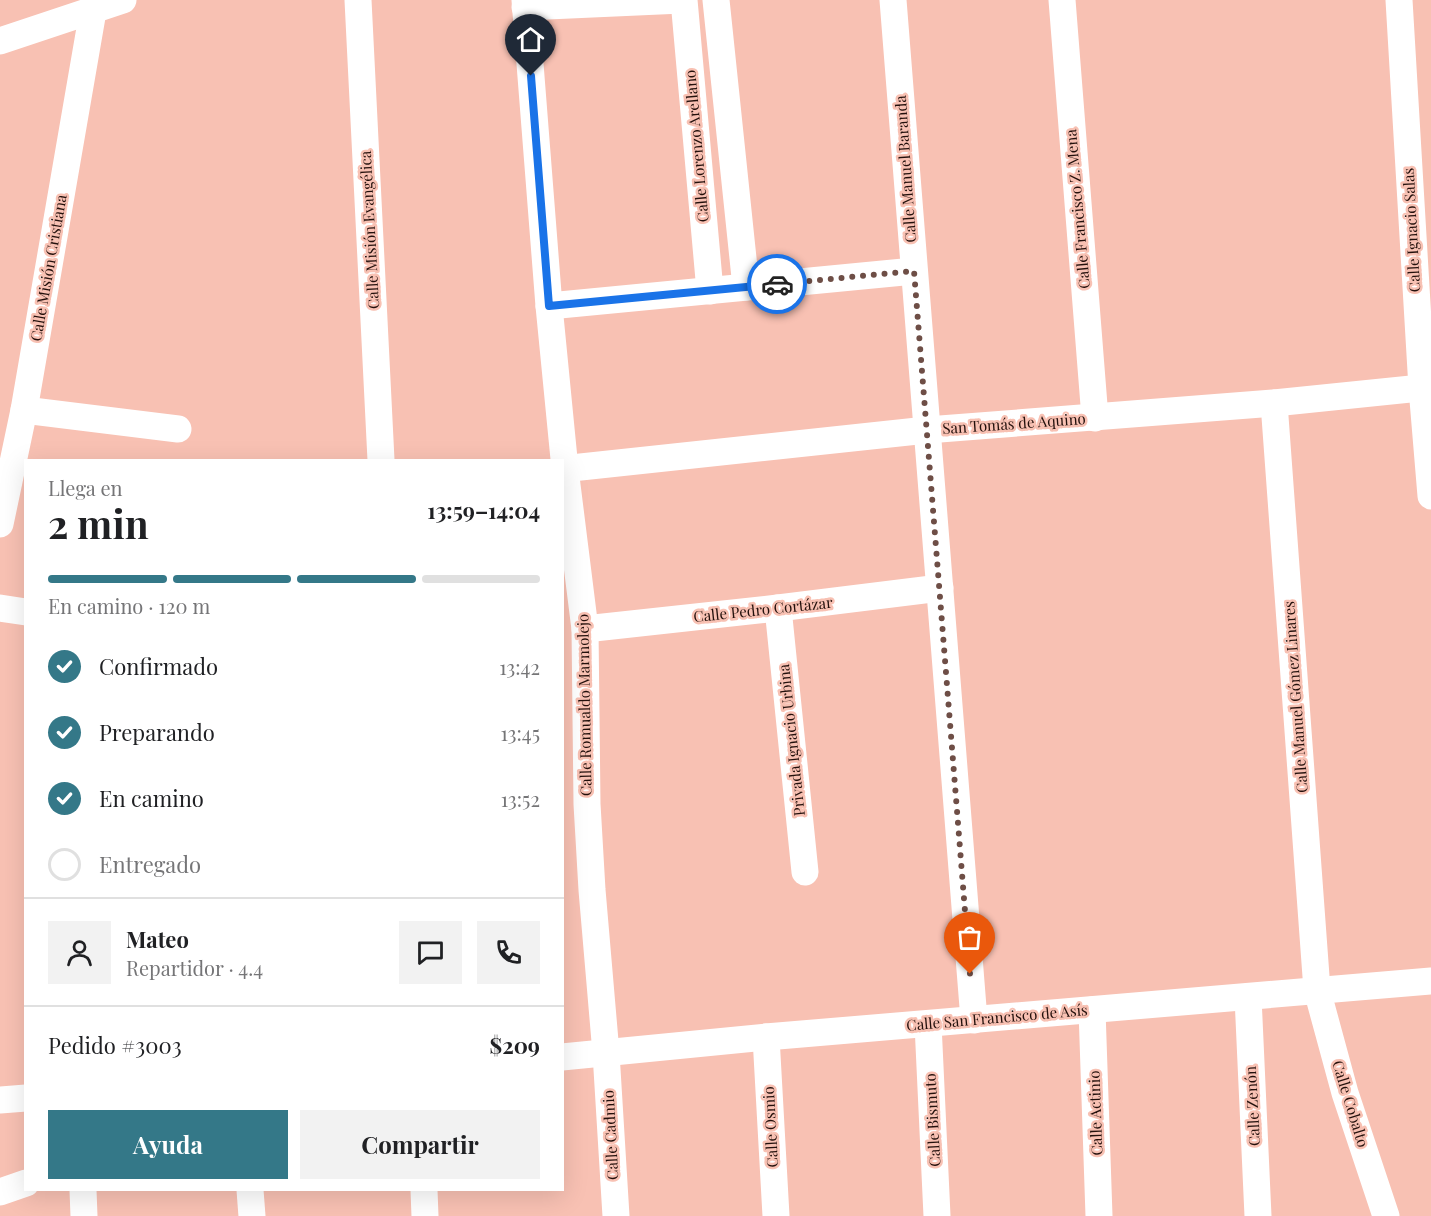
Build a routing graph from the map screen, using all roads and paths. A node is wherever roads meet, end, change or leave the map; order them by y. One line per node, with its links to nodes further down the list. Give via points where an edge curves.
1 (123, 0): 9 (street)
2 (358, 0): 21 (street, Calle Misión Evangélica)
3 (683, 0): 8 (street); 13 (street, Calle Lorenzo Arellano)
4 (716, 0): 12 (street)
5 (893, 0): 11 (street, Calle Manuel Baranda)
6 (1062, 0): 18 (street, Calle Francisco Z. Mena)
7 (1399, 0): 15 (street, Calle Ignacio Salas)
8 (525, 3): 14 (street, Calle Romualdo Marmolejo)
9 (93, 11): 10 (street); 17 (street, Calle Misión Cristiana)
10 (0, 41)
11 (914, 271): 12 (street); 20 (street, Calle Manuel Baranda)
12 (746, 286): 13 (street)
13 (710, 291): 14 (street)
14 (549, 306): 22 (street, Calle Romualdo Marmolejo)
15 (1426, 387): 16 (street, San Tomás de Aquino); 24 (street, Calle Ignacio Salas)
16 (1274, 403): 18 (street, San Tomás de Aquino); 33 (street, Calle Manuel Gómez Linares)
17 (24, 410): 19 (street); 25 (street, Calle Misión Cristiana)
18 (1095, 418): 20 (street, San Tomás de Aquino)
19 (178, 429)
20 (927, 430): 23 (street, San Tomás de Aquino); 26 (street, Calle Manuel Baranda)
21 (381, 459)
22 (563, 459)
23 (564, 469): 30 (street, Calle Romualdo Marmolejo)
24 (1431, 496)
25 (0, 524)
26 (940, 588): 28 (street, Calle Pedro Cortázar); 36 (street, Calle Manuel Baranda)
27 (0, 608): 29 (street)
28 (778, 608): 30 (street, Calle Pedro Cortázar); 31 (street, Privada Ignacio Urbina)
29 (24, 612)
30 (585, 629): 39 (street, Calle Romualdo Marmolejo, via 587,804)
31 (806, 872)
32 (1431, 981): 33 (street, Calle San Francisco de Asís)
33 (1317, 990): 34 (street, Calle San Francisco de Asís); 56 (street, Calle Cobalto, via 1345,1093)
34 (1248, 997): 35 (street, Calle San Francisco de Asís); 55 (street, Calle Zenón)
35 (1092, 1010): 36 (street, Calle San Francisco de Asís); 54 (street, Calle Actinio)
36 (974, 1020): 37 (street, Calle San Francisco de Asís)
37 (928, 1024): 38 (street, Calle San Francisco de Asís); 53 (street, Calle Bismuto)
38 (766, 1037): 39 (street, Calle San Francisco de Asís); 52 (street, Calle Osmio)
39 (606, 1053): 40 (street, Calle San Francisco de Asís); 51 (street, Calle Cadmio)
40 (564, 1057)
41 (24, 1098): 42 (street)
42 (0, 1100)
43 (24, 1184): 47 (street)
44 (83, 1191): 48 (street)
45 (250, 1191): 49 (street)
46 (424, 1191): 50 (street)
47 (0, 1192)
48 (84, 1216)
49 (252, 1216)
50 (425, 1216)
51 (616, 1216)
52 (776, 1216)
53 (937, 1216)
54 (1099, 1216)
55 (1258, 1216)
56 (1386, 1216)

